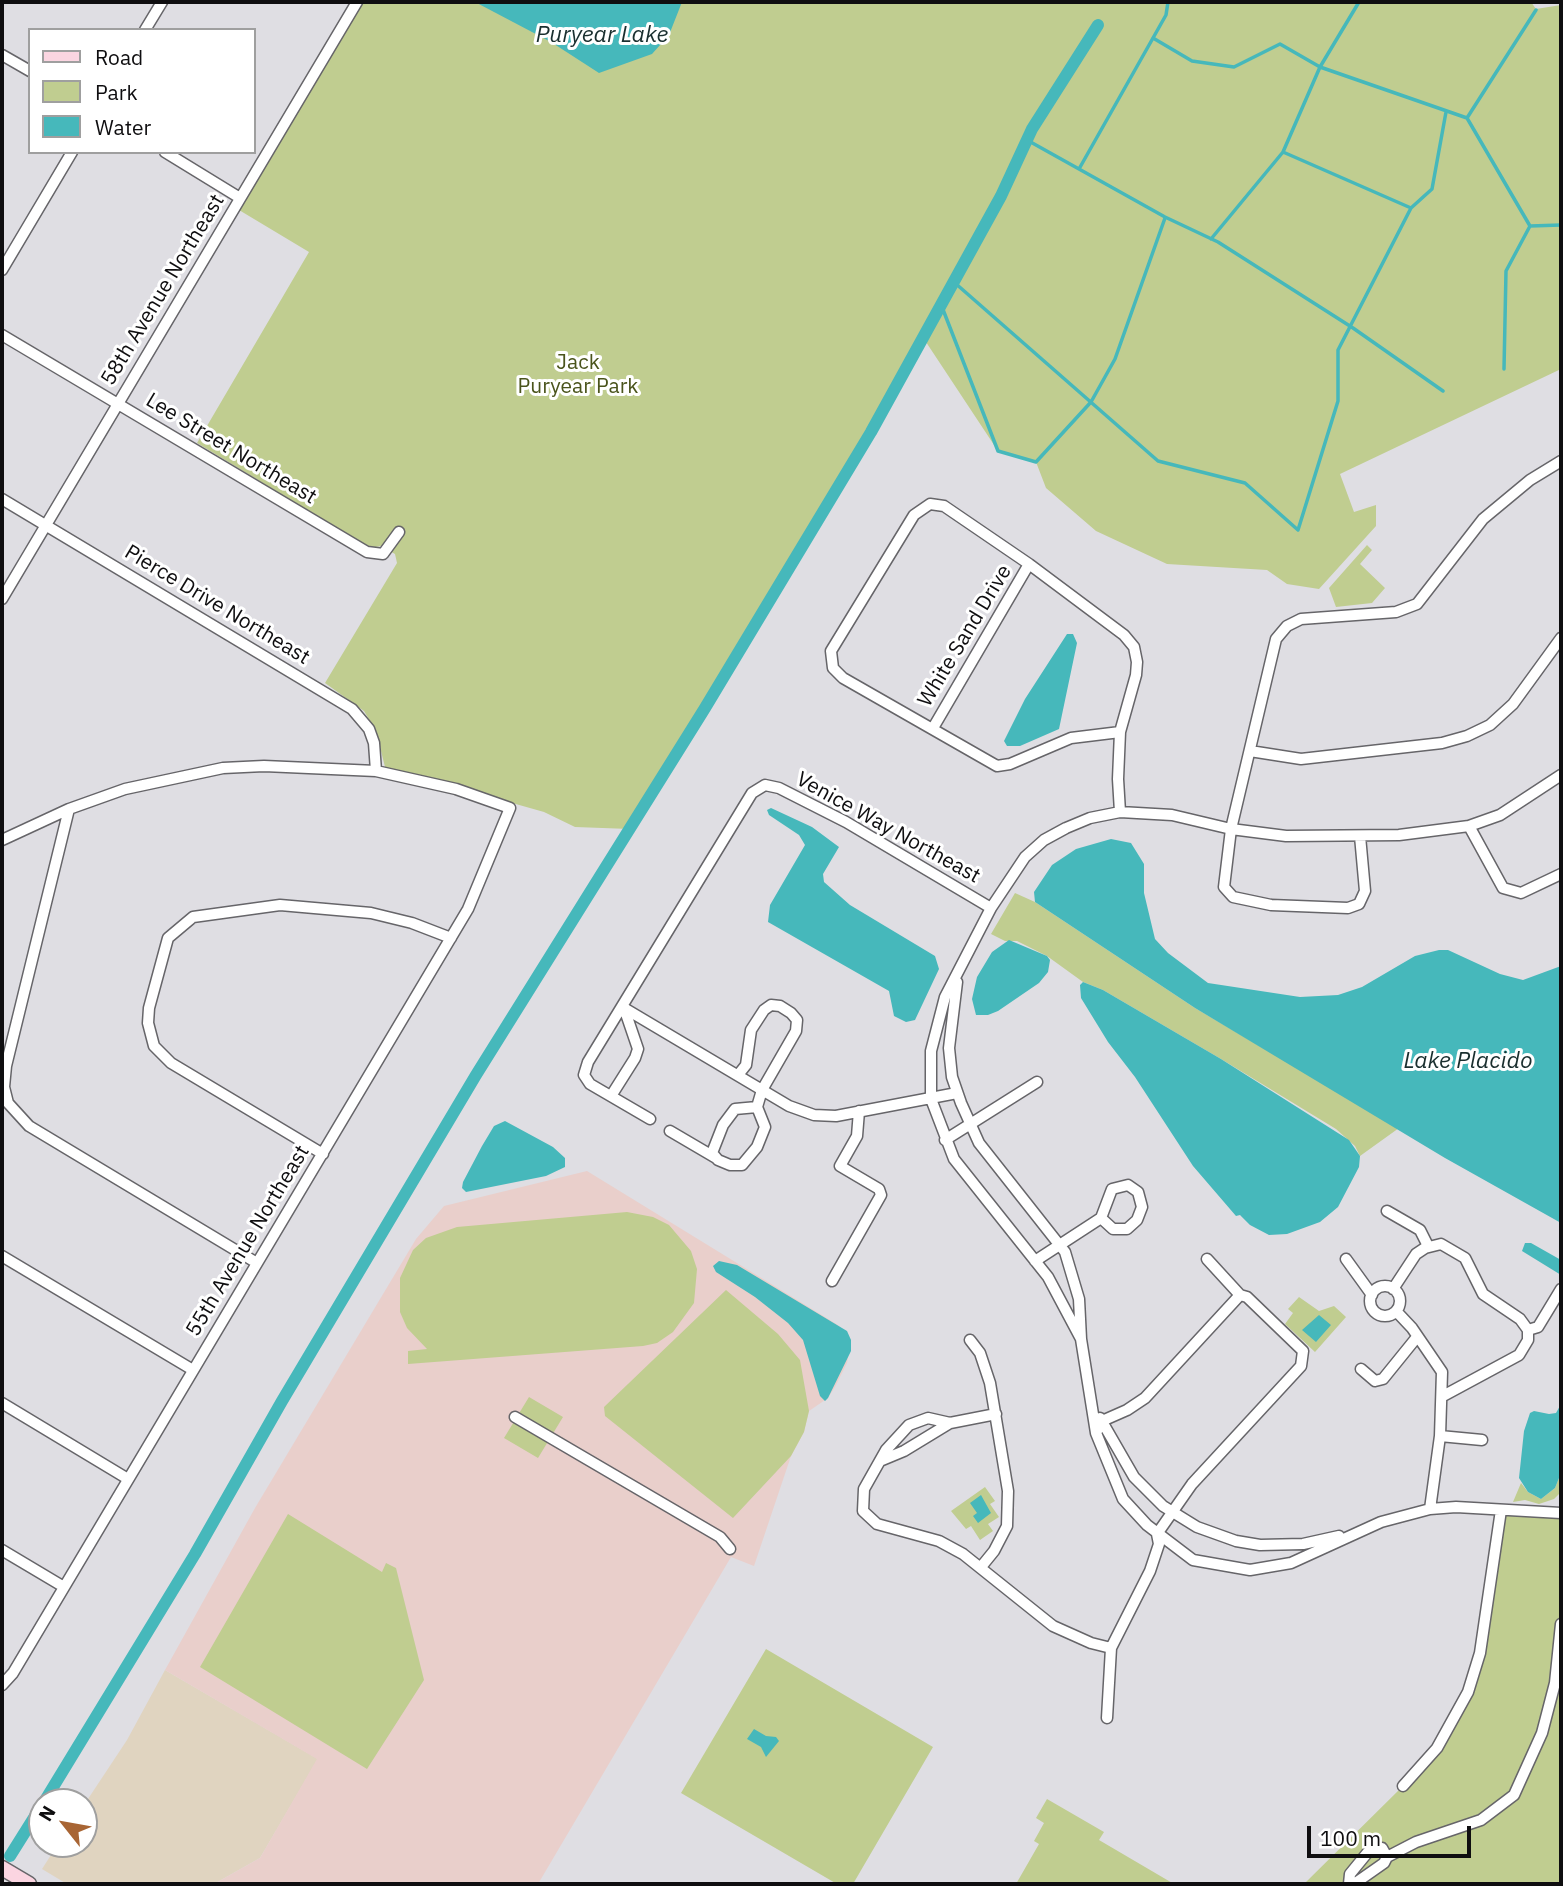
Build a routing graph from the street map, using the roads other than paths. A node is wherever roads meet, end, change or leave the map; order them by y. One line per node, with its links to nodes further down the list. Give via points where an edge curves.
1 (162, 2): 3 (street)
2 (357, 2): 8 (street, 58th Avenue Northeast)
3 (146, 28)
4 (2, 55): 5 (street)
5 (28, 70)
6 (71, 154): 9 (street)
7 (168, 154): 8 (street)
8 (240, 198): 11 (street, 58th Avenue Northeast)
9 (2, 270)
10 (2, 335): 11 (street, Lee Street Northeast)
11 (118, 403): 14 (street, 58th Avenue Northeast); 15 (street, Lee Street Northeast, via 367,552 383,554)
12 (1561, 461): 21 (street, via 1483,519 1417,604 1396,612 1301,619 1287,626 1276,639)
13 (2, 499): 14 (street, Pierce Drive Northeast)
14 (45, 525): 17 (street, 58th Avenue Northeast); 22 (street, Pierce Drive Northeast, via 352,709 369,729)
15 (399, 531)
16 (1029, 564): 19 (street, White Sand Drive); 19 (street, via 953,511 930,504 914,515 831,651 833,668 843,678); 20 (street, via 1124,635 1133,647 1136,675)
17 (2, 599)
18 (1561, 638): 21 (street, via 1513,704 1490,725 1467,736 1442,743 1301,759)
19 (933, 728): 20 (street, via 997,766 1071,738)
20 (1120, 732): 25 (street)
21 (1250, 751): 27 (street)
22 (376, 771): 24 (street, via 294,765 223,768 125,789); 32 (street, 55th Avenue Northeast, via 456,789 510,808 476,893)
23 (1561, 775): 26 (street, via 1500,815)
24 (69, 808): 29 (street); 57 (street, via 6,1066 8,1103 29,1126)
25 (1121, 812): 27 (street, via 1172,815); 31 (street, via 1090,818 1044,840 1025,857)
26 (1469, 826): 28 (street); 30 (street, via 1503,888 1521,892)
27 (1231, 829): 28 (street, via 1286,836); 28 (street, via 1224,887 1233,897 1300,909 1359,904 1365,891)
28 (1360, 836)
29 (2, 840)
30 (1561, 874)
31 (991, 908): 33 (street); 34 (street, Venice Way Northeast, via 846,822 765,785 752,793)
32 (451, 937): 47 (street, 55th Avenue Northeast); 47 (street, via 395,918 281,905 193,917 168,938 149,1008 149,1034 161,1055)
33 (958, 972): 38 (street, via 949,1048); 40 (street, via 936,1023)
34 (624, 1008): 35 (street); 39 (street, via 638,1049); 39 (street, via 584,1075)
35 (738, 1075): 37 (street); 37 (street, via 746,1065 756,1021 771,1005 780,1006 797,1020 796,1031)
36 (1037, 1082): 44 (street)
37 (762, 1090): 41 (street); 42 (street, via 814,1115)
38 (957, 1093): 40 (street); 44 (street)
39 (611, 1096): 43 (street)
40 (931, 1099): 42 (street); 46 (street)
41 (757, 1107): 48 (street, via 735,1109 729,1117 715,1141 712,1153); 48 (street, via 765,1127 749,1159 742,1165)
42 (859, 1111): 58 (street, via 857,1136 840,1166 879,1189 881,1195)
43 (650, 1119)
44 (970, 1125): 46 (street); 51 (street, via 979,1143)
45 (670, 1131): 48 (street)
46 (945, 1140): 56 (street, via 963,1173)
47 (323, 1154): 57 (street, 55th Avenue Northeast)
48 (718, 1160)
49 (1387, 1211): 52 (street, via 1420,1230)
50 (1101, 1218): 50 (street, via 1112,1189 1128,1185 1138,1192 1142,1208 1128,1229 1113,1229); 51 (street)
51 (1060, 1244): 56 (street); 66 (street, via 1074,1273)
52 (1429, 1246): 59 (street, via 1416,1254); 64 (street, via 1441,1244 1465,1258 1483,1294 1520,1319)
53 (2, 1256): 69 (street)
54 (1207, 1259): 61 (street)
55 (1346, 1259): 62 (street)
56 (1035, 1261): 66 (street)
57 (257, 1263): 69 (street, 55th Avenue Northeast)
58 (832, 1281)
59 (1394, 1289): 62 (street, via 1379,1288); 63 (street, via 1400,1299)
60 (1561, 1289): 64 (street, via 1538,1327)
61 (1240, 1295): 75 (street, via 1144,1398); 84 (street, via 1296,1341 1303,1362 1192,1484)
62 (1372, 1295): 63 (street, via 1371,1305 1377,1313)
63 (1396, 1311): 65 (street)
64 (1528, 1330): 70 (street, via 1523,1348 1510,1360)
65 (1418, 1337): 68 (street, via 1383,1379 1375,1381); 70 (street, via 1442,1372)
66 (1081, 1339): 72 (street)
67 (971, 1340): 73 (street, via 986,1366)
68 (1361, 1369)
69 (193, 1370): 81 (street, 55th Avenue Northeast)
70 (1443, 1396): 78 (street)
71 (2, 1403): 81 (street)
72 (1093, 1411): 75 (street); 77 (street)
73 (996, 1414): 76 (street); 90 (street, via 1009,1512 1001,1539)
74 (515, 1417): 88 (street, via 720,1537)
75 (1102, 1421): 77 (street); 84 (street, via 1134,1477)
76 (950, 1423): 80 (street); 80 (street, via 918,1420 894,1438)
77 (1096, 1433): 87 (street, via 1123,1499)
78 (1440, 1436): 79 (street); 82 (street)
79 (1482, 1440)
80 (880, 1461): 90 (street, via 864,1489 863,1511 868,1518 939,1541)
81 (128, 1479): 91 (street, 55th Avenue Northeast)
82 (1430, 1509): 83 (street); 86 (street)
83 (1501, 1510): 85 (street); 96 (street, via 1480,1653 1468,1692 1437,1748)
84 (1173, 1513): 86 (street, via 1215,1534 1260,1545 1303,1544); 87 (street)
85 (1561, 1513)
86 (1357, 1532): 87 (street, via 1291,1563 1250,1570 1193,1560)
87 (1158, 1539): 93 (street, via 1150,1571)
88 (730, 1549)
89 (2, 1550): 91 (street)
90 (981, 1567): 93 (street, via 1053,1626)
91 (64, 1587): 94 (street, 55th Avenue Northeast)
92 (1561, 1624): 97 (street, via 1555,1683 1542,1733 1514,1795 1481,1820)
93 (1111, 1648): 95 (street)
94 (2, 1685)
95 (1107, 1718)
96 (1403, 1786)
97 (1387, 1857): 100 (street, via 1376,1871); 100 (street, via 1382,1848 1368,1852 1350,1874)
98 (6, 1875): 99 (street)
99 (29, 1884)
100 (1352, 1884)

